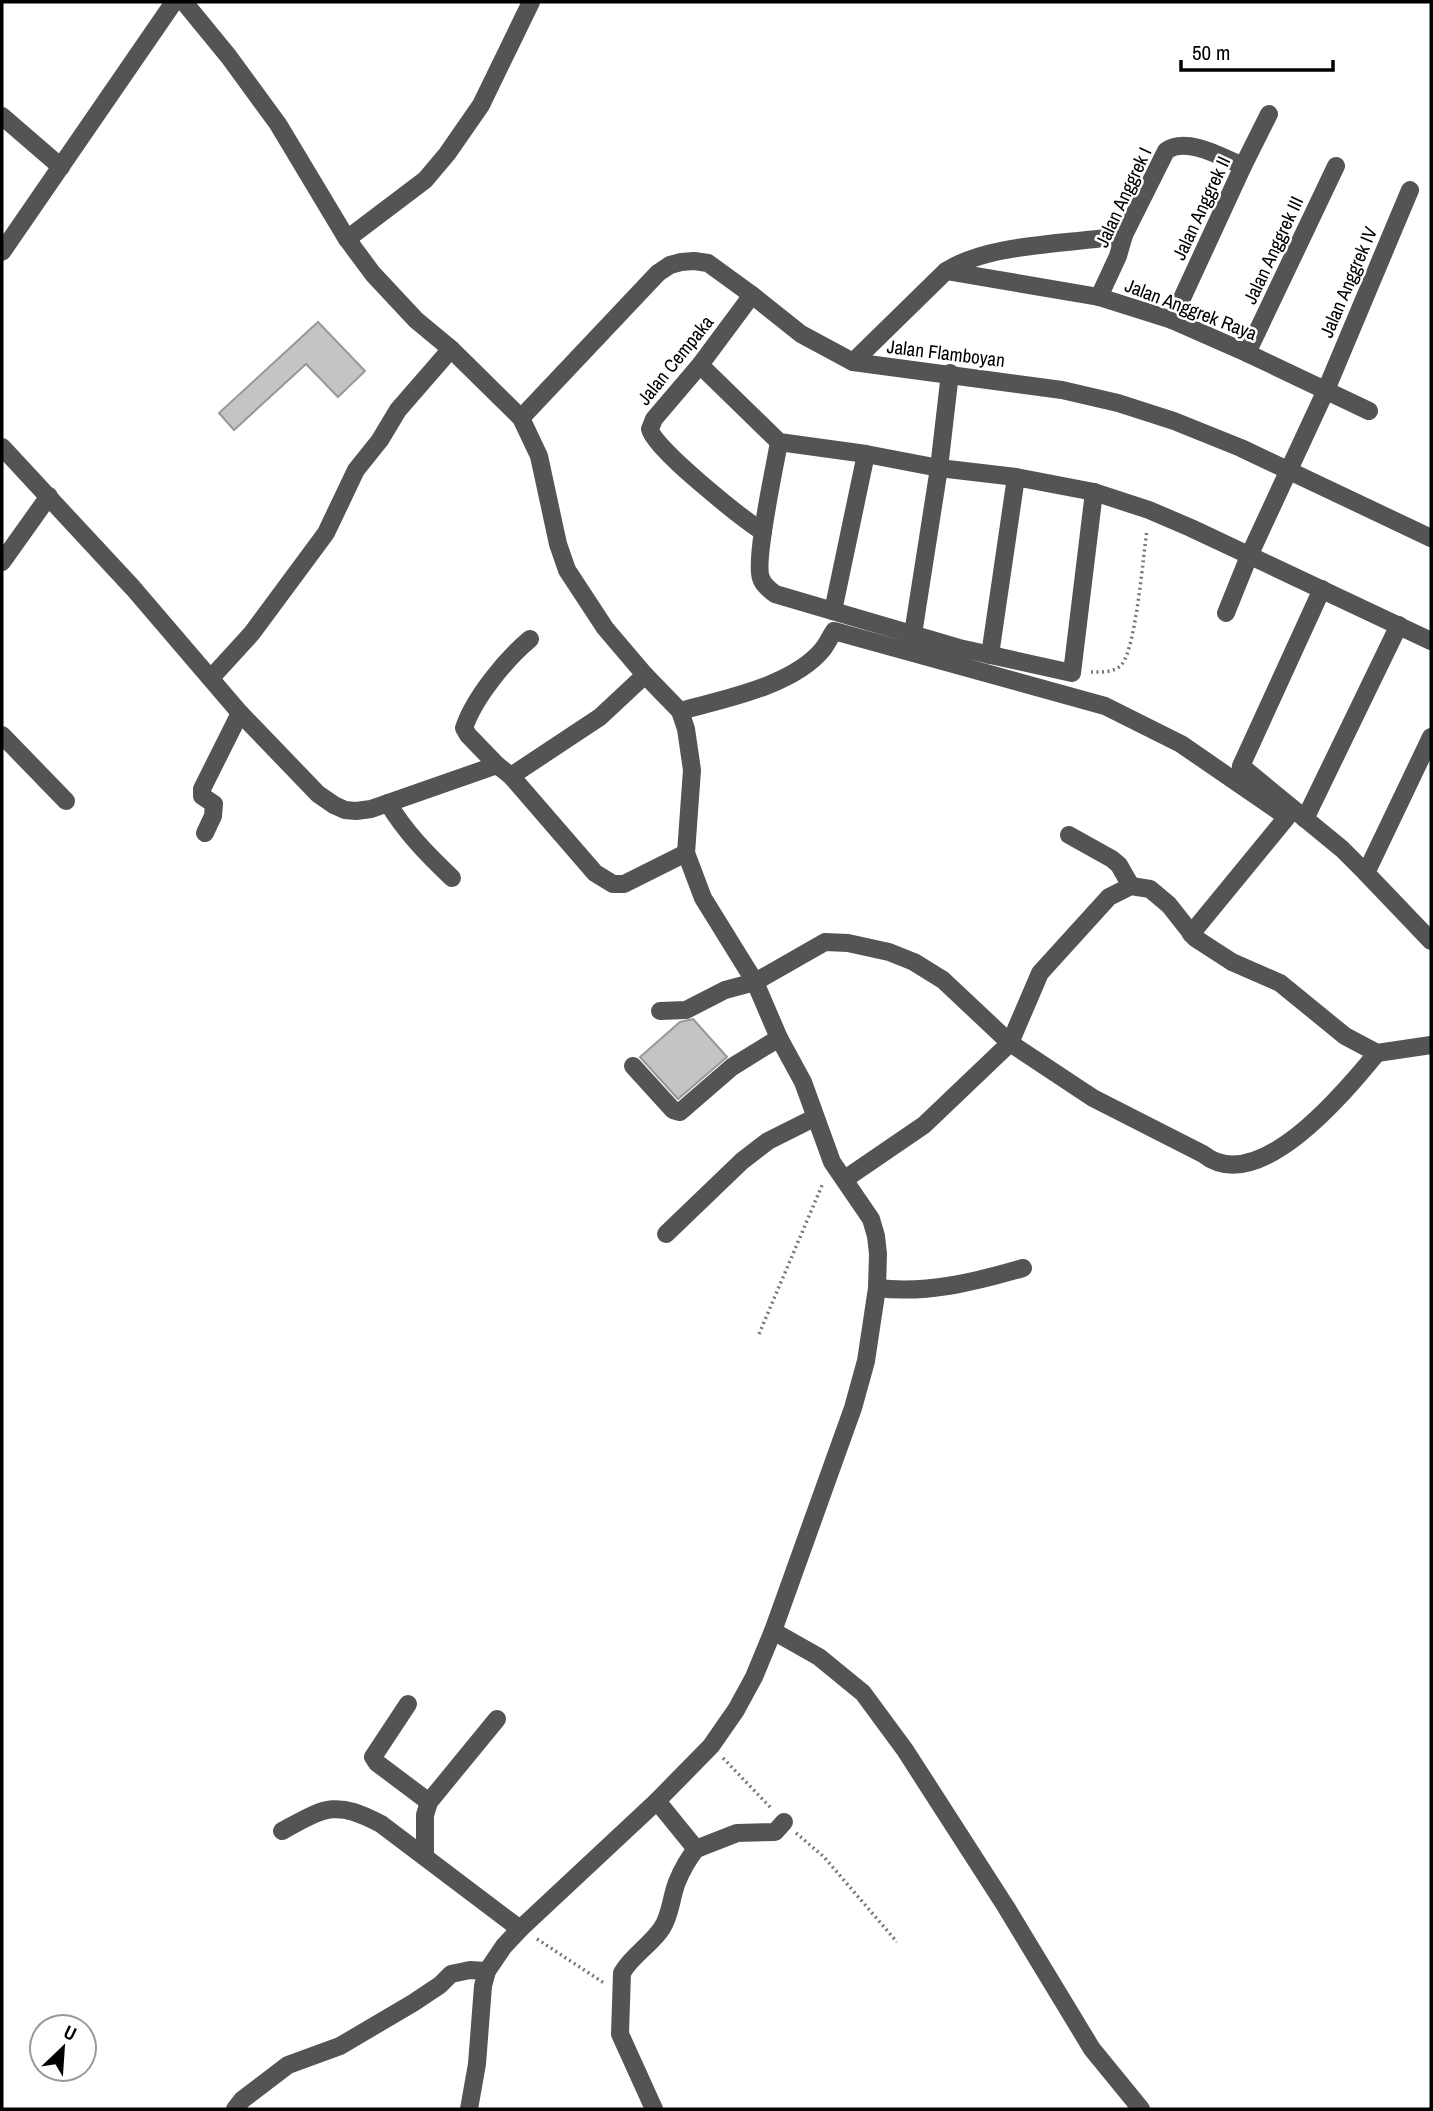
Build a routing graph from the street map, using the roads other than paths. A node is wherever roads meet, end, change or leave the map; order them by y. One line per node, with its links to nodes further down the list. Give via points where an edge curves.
1 (174, 2): 8 (street)
2 (184, 2): 11 (street, via 278,124)
3 (531, 2): 11 (street, via 481,105 447,154 425,180)
4 (1269, 114): 6 (street, Jalan Anggrek II)
5 (2, 116): 8 (street)
6 (1243, 166): 10 (street, Jalan Anggrek I, via 1186,144 1171,147); 16 (street, Jalan Anggrek II)
7 (1336, 166): 18 (street, Jalan Anggrek III)
8 (61, 167): 12 (street)
9 (1410, 190): 22 (street, Jalan Anggrek IV)
10 (1124, 235): 13 (street, via 985,253); 15 (street, Jalan Anggrek I)
11 (348, 239): 17 (street, via 416,320)
12 (2, 252)
13 (946, 271): 15 (street, Jalan Anggrek Raya); 19 (street)
14 (752, 295): 19 (street, Jalan Flamboyan, via 801,334); 20 (street, Jalan Cempaka); 24 (street, Jalan Flamboyan, via 708,264 670,265 657,273)
15 (1099, 297): 16 (street, Jalan Anggrek Raya)
16 (1172, 320): 18 (street, Jalan Anggrek Raya)
17 (451, 349): 24 (street); 46 (street, via 398,410 356,470 326,533 253,633)
18 (1247, 353): 22 (street, Jalan Anggrek Raya)
19 (853, 362): 21 (street, Jalan Flamboyan)
20 (700, 365): 25 (street); 33 (street, Jalan Cempaka, via 654,419 651,435)
21 (950, 373): 28 (street); 29 (street, Jalan Flamboyan, via 1118,403 1230,443)
22 (1326, 390): 23 (street, Jalan Anggrek Raya); 29 (street, Jalan Anggrek IV)
23 (1369, 411)
24 (521, 418): 45 (street, via 545,476 558,544 568,570 605,628)
25 (779, 443): 27 (street); 33 (street)
26 (2, 447): 32 (street)
27 (866, 454): 28 (street); 38 (street)
28 (939, 468): 30 (street); 41 (street)
29 (1288, 472): 34 (street, Jalan Flamboyan); 35 (street, Jalan Anggrek IV)
30 (1016, 477): 31 (street); 44 (street)
31 (1094, 492): 35 (street, via 1149,510); 44 (street, via 1072,673)
32 (49, 496): 36 (street); 46 (street)
33 (763, 532): 38 (street, via 760,570 767,586 783,598)
34 (1431, 538)
35 (1248, 556): 37 (street); 39 (street, Jalan Anggrek IV)
36 (2, 562)
37 (1322, 589): 40 (street); 54 (street, via 1241,766)
38 (833, 611): 41 (street)
39 (1226, 612)
40 (1399, 625): 43 (street); 54 (street)
41 (913, 634): 44 (street)
42 (530, 639): 51 (street, via 500,668 464,728)
43 (1431, 641)
44 (990, 654)
45 (645, 675): 47 (street); 51 (street, via 600,717)
46 (211, 678): 48 (street)
47 (680, 711): 57 (street, via 692,770); 61 (street, via 784,679 822,651 834,631 1105,706 1181,744 1287,817)
48 (240, 713): 53 (street, via 334,805 356,811); 55 (street, via 202,789 202,796 214,804)
49 (2, 735): 52 (street)
50 (1431, 737): 58 (street)
51 (504, 770): 53 (street); 57 (street, via 604,880 624,884)
52 (66, 802)
53 (388, 803): 59 (street, via 398,821)
54 (1305, 819): 58 (street)
55 (205, 833)
56 (1069, 835): 60 (street, via 1112,859)
57 (686, 853): 63 (street, via 704,898)
58 (1366, 873): 62 (street)
59 (453, 878)
60 (1130, 886): 61 (street, via 1160,896); 66 (street, via 1109,897 1040,973)
61 (1191, 934): 68 (street, via 1232,962 1280,983 1345,1036)
62 (1431, 941)
63 (755, 982): 64 (street, via 724,990 686,1010); 65 (street); 66 (street, via 825,942 889,952 943,980)
64 (660, 1012)
65 (779, 1038): 69 (street, via 732,1067 680,1112); 70 (street, via 803,1082)
66 (1010, 1043): 68 (street, via 1093,1098 1226,1166 1251,1163 1277,1151 1336,1100); 71 (street, via 924,1125)
67 (1431, 1045): 68 (street)
68 (1377, 1053)
69 (633, 1066)
70 (814, 1118): 71 (street, via 832,1162); 72 (street, via 768,1140)
71 (845, 1179): 74 (street, via 871,1219 878,1254)
72 (666, 1234)
73 (1023, 1268): 74 (street, via 936,1288 906,1292)
74 (877, 1288): 75 (street, via 866,1361 853,1408)
75 (773, 1631): 78 (street, via 736,1710 711,1746); 89 (street, via 819,1657 863,1693 999,1895 1092,2049)
76 (408, 1704): 79 (street, via 373,1757)
77 (497, 1719): 79 (street)
78 (657, 1801): 82 (street); 84 (street)
79 (429, 1802): 83 (street)
80 (785, 1822): 82 (street, via 775,1832 737,1833)
81 (282, 1831): 83 (street, via 321,1812 346,1808 382,1824)
82 (696, 1849): 88 (street, via 677,1881 663,1927 622,1973 620,2034)
83 (425, 1857): 84 (street)
84 (520, 1928): 85 (street)
85 (486, 1971): 86 (street, via 451,1975 340,2046 288,2065); 87 (street)
86 (234, 2109)
87 (469, 2109)
88 (654, 2109)
89 (1141, 2109)

